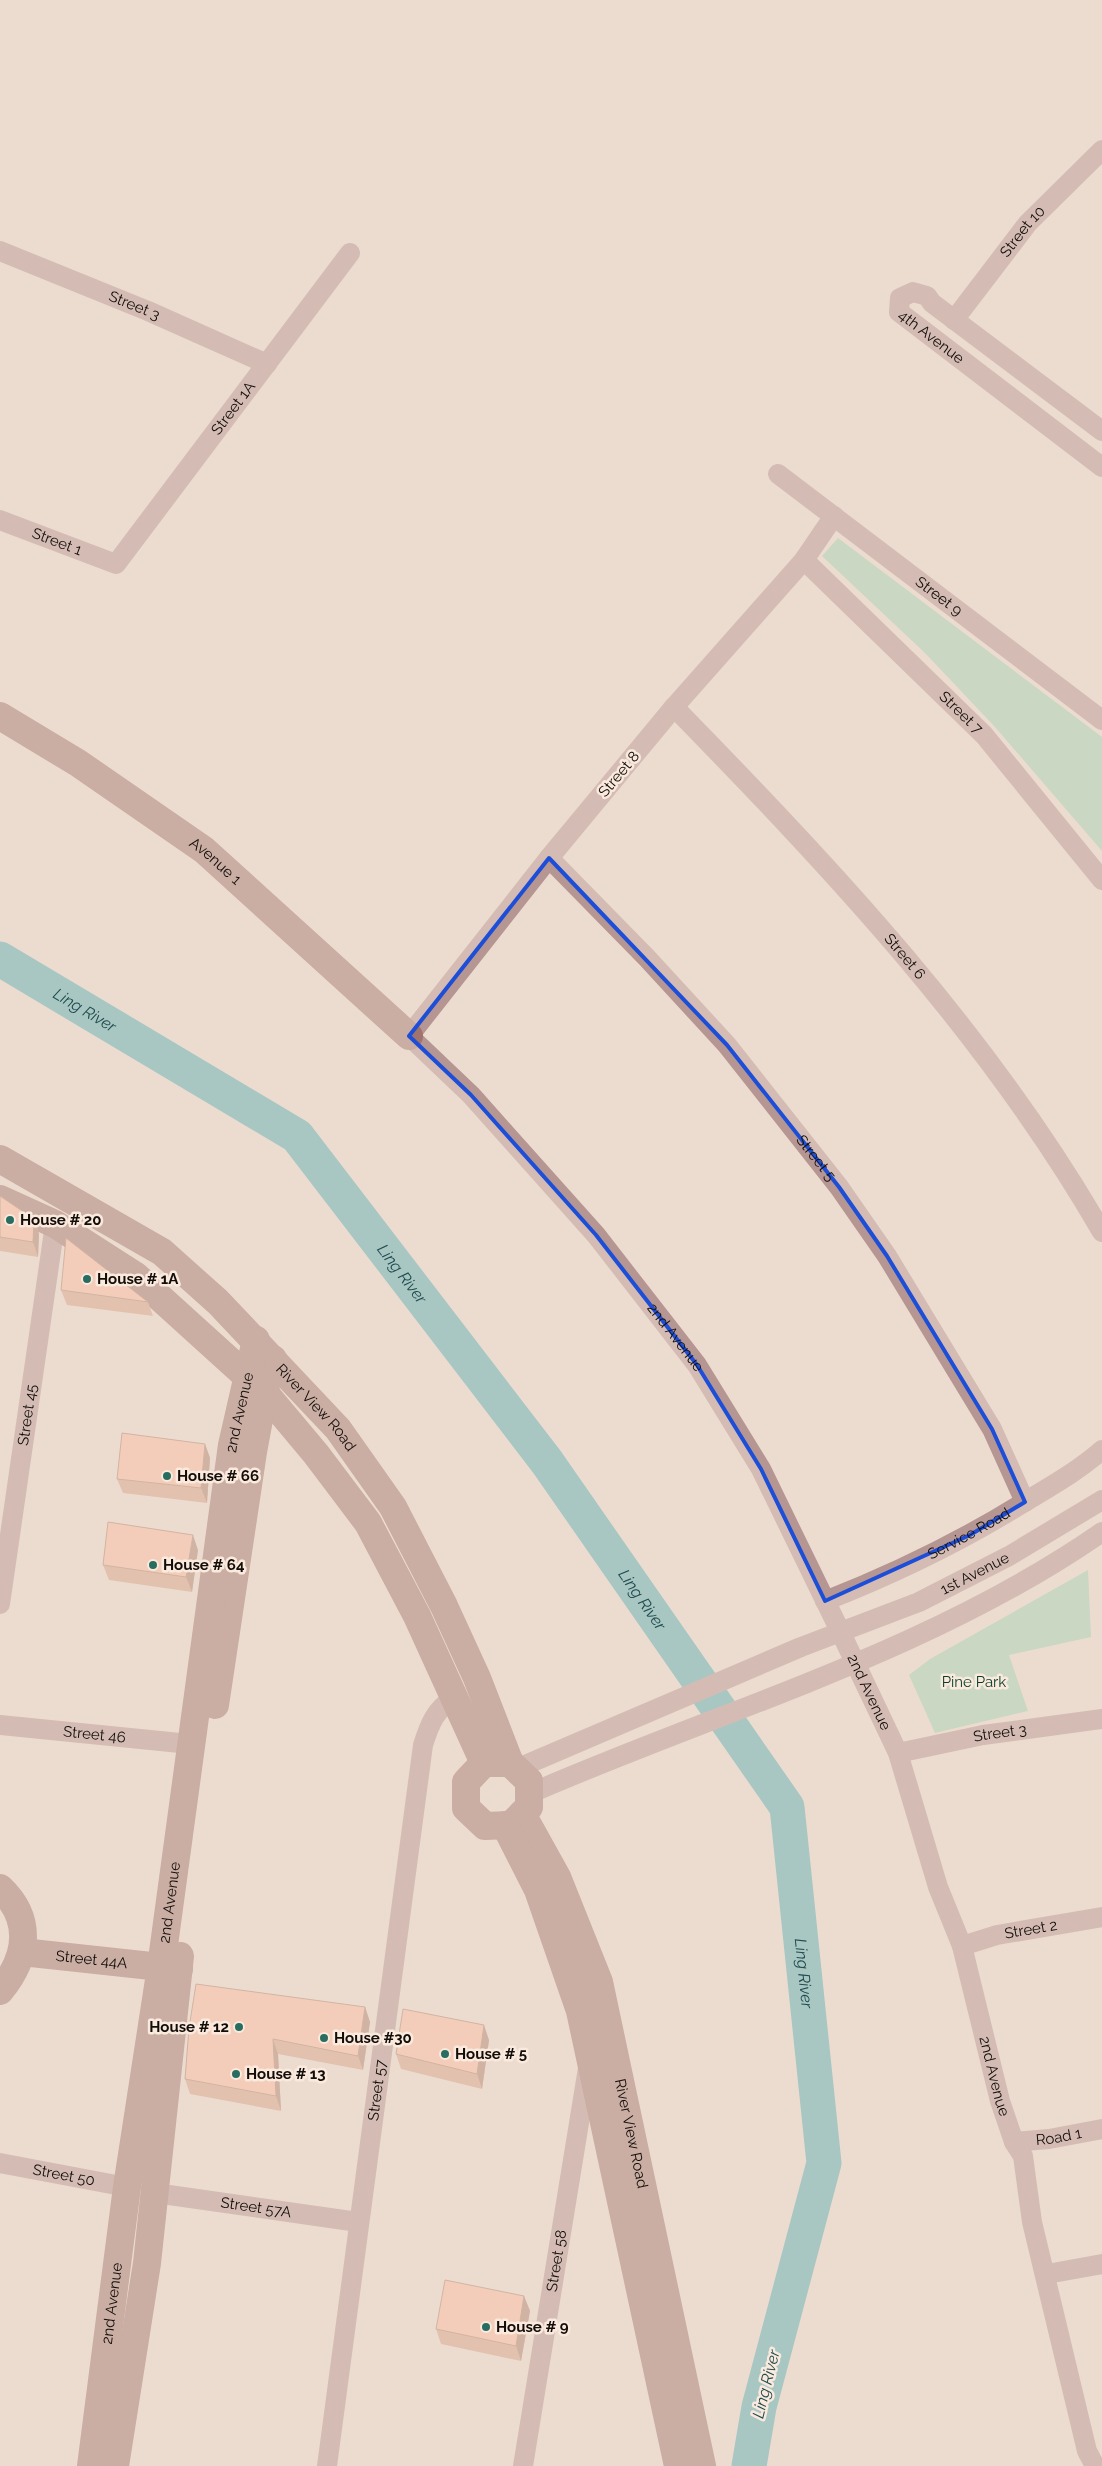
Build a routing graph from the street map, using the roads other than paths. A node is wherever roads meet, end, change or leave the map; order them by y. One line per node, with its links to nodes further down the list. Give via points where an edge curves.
1 (1102, 150): 4 (street, Street 10, via 1028,223)
2 (0, 251): 5 (street, Street 3)
3 (350, 253): 5 (street, Street 1A)
4 (954, 320): 6 (street, 4th Avenue); 7 (street, 4th Avenue, via 927,296 913,292 900,298 899,312)
5 (267, 364): 12 (street, Street 1A)
6 (1102, 431)
7 (1102, 467)
8 (778, 474): 9 (street, Street 9)
9 (834, 516): 11 (street, Street 8); 15 (street, Street 9)
10 (0, 520): 12 (street, Street 1)
11 (804, 560): 13 (street, Street 8); 17 (street, Street 7, via 984,735)
12 (116, 564)
13 (674, 706): 16 (street, Street 8); 22 (street, Street 6, via 875,919 944,1001 1008,1088)
14 (0, 716): 18 (street, Avenue 1, via 78,763 204,850)
15 (1102, 720)
16 (549, 858): 18 (street, Street 8); 27 (street, Street 5, via 727,1045 839,1187 887,1256 992,1429)
17 (1102, 880)
18 (409, 1036): 29 (street, 2nd Avenue, via 471,1095 596,1235 697,1365 761,1470)
19 (0, 1159): 23 (street, River View Road, via 162,1252)
20 (0, 1199): 21 (street, River View Road)
21 (55, 1224): 24 (street, River View Road, via 136,1276); 30 (street, Street 45)
22 (1102, 1232)
23 (265, 1350): 24 (street, 2nd Avenue); 38 (street, River View Road, via 338,1430 393,1507 444,1606)
24 (255, 1384): 33 (street, River View Road, via 316,1454 368,1523); 36 (street, 2nd Avenue, via 232,1445); 44 (street, 2nd Avenue, via 191,1857)
25 (1102, 1450): 27 (street, Service Road, via 1080,1468)
26 (1102, 1500): 31 (street, 1st Avenue, via 1009,1556 919,1602)
27 (1025, 1502): 29 (street, Service Road, via 970,1535 872,1583)
28 (1102, 1532): 32 (street, 1st Avenue, via 1024,1581)
29 (825, 1601): 31 (street, 2nd Avenue)
30 (0, 1604)
31 (841, 1633): 32 (street, 2nd Avenue); 38 (street, 1st Avenue)
32 (856, 1664): 37 (street, 2nd Avenue); 39 (street, 1st Avenue, via 780,1692)
33 (455, 1697): 38 (street, River View Road); 52 (street, Street 57, via 441,1706 423,1745 406,1890)
34 (1102, 1719): 37 (street, Street 3, via 983,1735)
35 (0, 1725): 36 (street, Street 46)
36 (190, 1744): 44 (street, 2nd Avenue)
37 (898, 1752): 42 (street, 2nd Avenue, via 938,1887)
38 (511, 1763): 39 (street, via 529,1781); 39 (street, via 466,1782 466,1808 485,1826)
39 (526, 1805): 46 (street, River View Road, via 538,1890 580,2011); 60 (street, River View Road, via 599,1982)
40 (0, 1888): 43 (street, via 16,1907 22,1929)
41 (1102, 1918): 42 (street, Street 2, via 997,1935)
42 (962, 1946): 48 (street, 2nd Avenue, via 1000,2101)
43 (22, 1952): 44 (street, Street 44A); 45 (street, via 14,1974)
44 (170, 1968): 50 (street, 2nd Avenue); 51 (street, 2nd Avenue)
45 (0, 1991)
46 (590, 2056): 58 (street, Street 58); 59 (street, River View Road)
47 (1102, 2128): 48 (street, Road 1, via 1049,2139)
48 (1014, 2142): 54 (street, 2nd Avenue, via 1023,2156 1032,2222)
49 (0, 2163): 50 (street, Street 50)
50 (128, 2187): 51 (street); 55 (street, 2nd Avenue)
51 (155, 2193): 52 (street, Street 57A); 56 (street, 2nd Avenue)
52 (358, 2222): 57 (street, Street 57)
53 (1102, 2264): 54 (street)
54 (1046, 2274): 61 (street, 2nd Avenue, via 1087,2451)
55 (91, 2466)
56 (115, 2466)
57 (327, 2466)
58 (522, 2466)
59 (678, 2466)
60 (702, 2466)
61 (1095, 2466)

